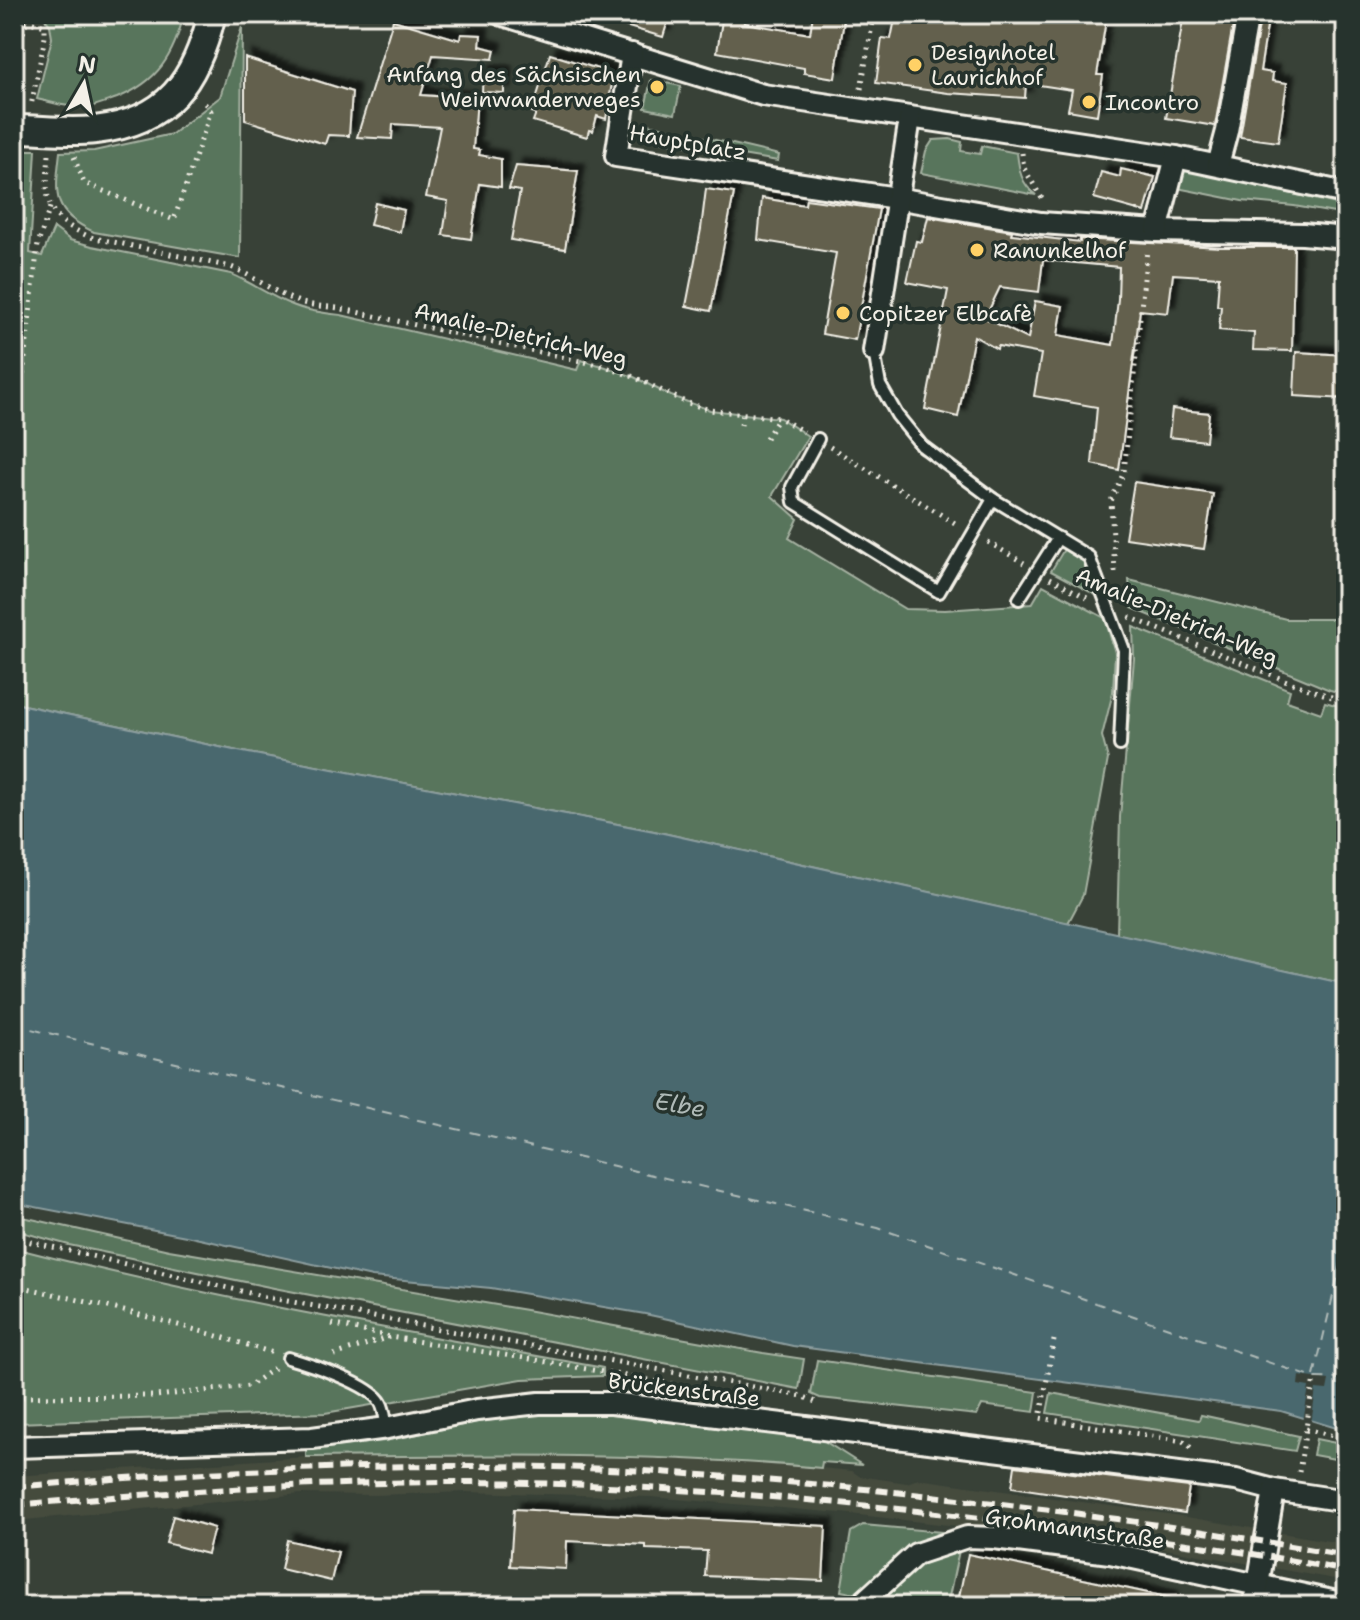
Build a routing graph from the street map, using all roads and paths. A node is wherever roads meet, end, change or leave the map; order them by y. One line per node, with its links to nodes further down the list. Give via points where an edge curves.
1 (212, 14): 7 (street, via 206,41)
2 (500, 14): 6 (street)
3 (874, 14): 9 (path)
4 (1248, 14): 18 (street)
5 (26, 17): 8 (path); 10 (path, via 45,26)
6 (632, 54): 12 (street, via 763,95); 20 (street, Hauptplatz, via 616,156)
7 (186, 81): 14 (street, via 164,104 134,121 94,130); 16 (path, via 211,111 174,220 84,183)
8 (14, 86): 11 (path)
9 (860, 94)
10 (31, 101)
11 (14, 109)
12 (910, 118): 15 (street); 20 (street)
13 (14, 129): 14 (street)
14 (51, 130): 21 (path)
15 (1025, 136): 17 (street); 22 (path, via 1024,168)
16 (73, 153)
17 (1176, 157): 18 (street); 23 (street)
18 (1218, 165): 19 (street)
19 (1346, 193)
20 (898, 199): 23 (street, Hauptplatz, via 1041,223); 25 (street)
21 (50, 206): 26 (path, Amalie-Dietrich-Weg, via 70,228 90,237 231,267 306,304 603,366 685,402); 31 (path, via 38,244)
22 (1047, 207)
23 (1153, 230): 24 (street, Hauptplatz); 36 (path, via 1124,472 1111,501)
24 (1346, 238)
25 (874, 351): 32 (lane, via 880,385 897,415 922,446)
26 (743, 414): 27 (path, Amalie-Dietrich-Weg); 28 (path)
27 (780, 418): 29 (path); 30 (path, Amalie-Dietrich-Weg)
28 (741, 425)
29 (766, 438)
30 (818, 439): 33 (path, Amalie-Dietrich-Weg); 33 (lane, via 792,487 794,502 939,592)
31 (14, 454)
32 (993, 499): 33 (lane); 34 (lane)
33 (973, 533): 35 (path, Amalie-Dietrich-Weg)
34 (1058, 538): 35 (lane); 38 (lane, via 1089,557)
35 (1037, 570): 37 (lane); 38 (path, Amalie-Dietrich-Weg)
36 (1115, 581)
37 (1019, 599)
38 (1108, 609): 39 (path, Amalie-Dietrich-Weg); 40 (lane, via 1124,650)
39 (1346, 702)
40 (1120, 745)
41 (14, 1238): 50 (path, via 271,1298)
42 (14, 1285): 46 (path, via 222,1336)
43 (332, 1324): 44 (path)
44 (390, 1337): 47 (path); 48 (path)
45 (1054, 1340): 56 (path, via 1040,1418 1183,1441)
46 (288, 1358): 47 (lane); 51 (path, via 249,1386 156,1396)
47 (309, 1364): 52 (lane, via 366,1388 381,1402)
48 (629, 1377)
49 (1314, 1378): 53 (path)
50 (802, 1396)
51 (14, 1397)
52 (387, 1428): 55 (street, Brückenstraße, via 312,1438); 58 (street, Brückenstraße, via 539,1403 612,1403 1236,1480)
53 (1306, 1429): 54 (path); 57 (path)
54 (1346, 1439)
55 (14, 1447)
56 (1195, 1451)
57 (1299, 1477)
58 (1274, 1490): 59 (street, Brückenstraße); 60 (street)
59 (1346, 1501)
60 (1258, 1585): 61 (street, Grohmannstraße); 62 (street, Grohmannstraße, via 1110,1553 967,1537 916,1554); 63 (street)
61 (1346, 1604)
62 (859, 1606)
63 (1253, 1606)

